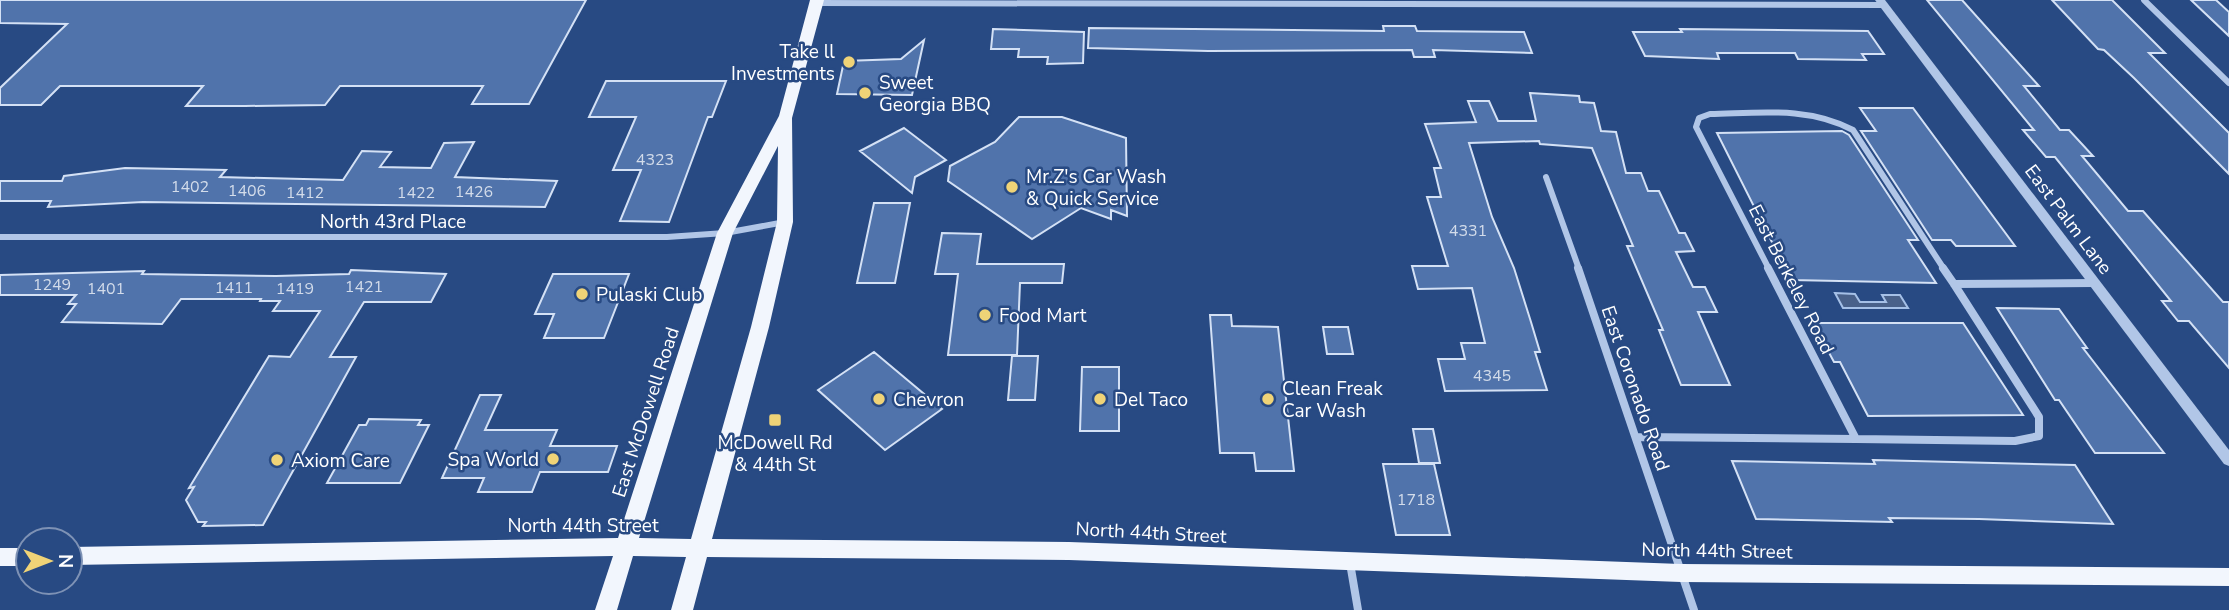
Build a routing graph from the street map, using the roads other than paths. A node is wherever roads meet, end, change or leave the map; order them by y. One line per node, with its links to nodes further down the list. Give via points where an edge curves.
1 (2144, 0): 4 (street)
2 (816, 2): 3 (street); 5 (main road, East McDowell Road)
3 (1882, 3): 10 (street, East Palm Lane)
4 (2229, 83)
5 (786, 116): 7 (main road, East McDowell Road); 8 (main road, East McDowell Road)
6 (1546, 177): 12 (street, East Coronado Road)
7 (785, 222): 8 (street, North 43rd Place); 16 (main road, East McDowell Road)
8 (725, 233): 9 (street, North 43rd Place, via 667,237); 15 (main road, East McDowell Road)
9 (0, 237)
10 (2094, 283): 11 (street); 14 (street, East Palm Lane)
11 (1954, 285): 13 (street, East Berkeley Road, via 2039,416 2039,436 2015,441); 13 (street, East Berkeley Road, via 1853,130 1837,119 1815,114 1710,114 1699,118 1696,127)
12 (1637, 437): 13 (street); 19 (street, East Coronado Road)
13 (1856, 439)
14 (2229, 460)
15 (626, 548): 16 (main road, North 44th Street); 17 (main road, North 44th Street); 21 (main road, East McDowell Road)
16 (699, 548): 18 (main road, North 44th Street, via 1069,551); 22 (main road, East McDowell Road)
17 (84, 556)
18 (1350, 563): 19 (main road, North 44th Street); 23 (street)
19 (1681, 573): 20 (main road, North 44th Street); 24 (street, East Coronado Road)
20 (2229, 577)
21 (606, 610)
22 (682, 610)
23 (1358, 610)
24 (1694, 610)

